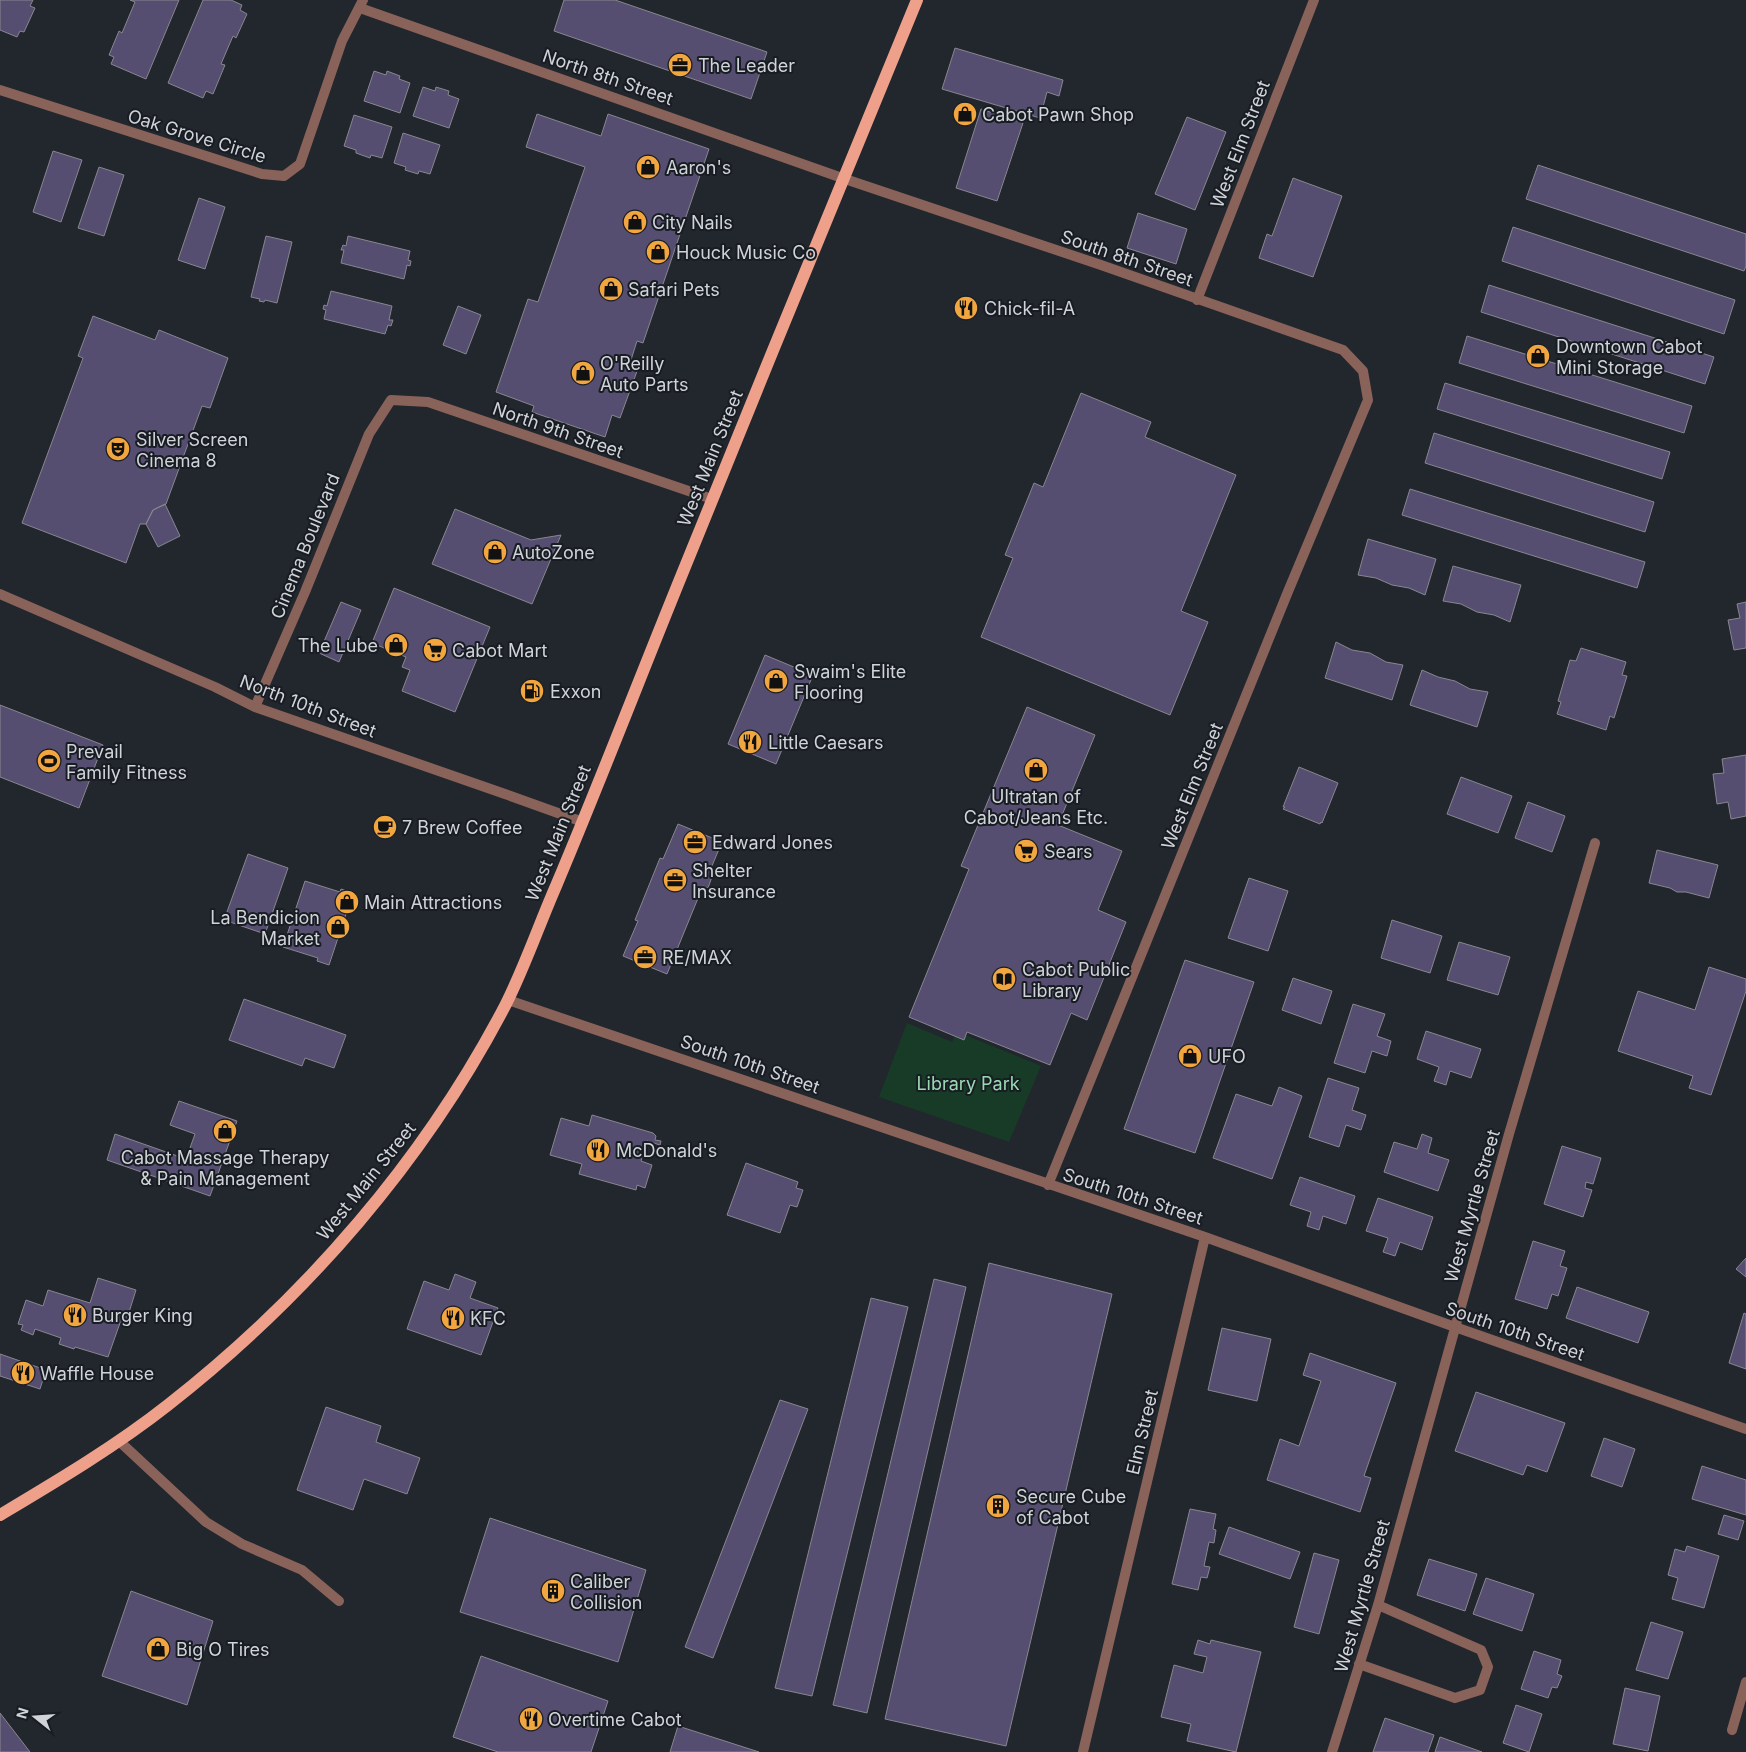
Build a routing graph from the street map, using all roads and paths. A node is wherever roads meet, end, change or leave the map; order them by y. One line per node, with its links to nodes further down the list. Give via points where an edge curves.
1 (917, 0): 5 (main road, West Main Street)
2 (1314, 0): 6 (street, West Elm Street)
3 (361, 4): 4 (street, Oak Grove Circle, via 342,41 300,164 284,176 262,174); 5 (street, North 8th Street)
4 (0, 90)
5 (844, 178): 6 (street, South 8th Street); 9 (main road, West Main Street)
6 (1197, 300): 8 (street, South 8th Street, via 1343,350 1363,371)
7 (391, 400): 9 (street, North 9th Street, via 428,402); 11 (street, Cinema Boulevard, via 369,434)
8 (1368, 400): 15 (street, West Elm Street, via 1286,594)
9 (712, 500): 12 (main road, West Main Street)
10 (0, 594): 11 (street, North 10th Street, via 215,686)
11 (255, 707): 12 (street, North 10th Street)
12 (582, 822): 14 (main road, West Main Street)
13 (1596, 843): 17 (street, West Myrtle Street)
14 (508, 1000): 15 (street, South 10th Street); 19 (main road, West Main Street, via 441,1116 351,1231 257,1330 180,1396)
15 (1048, 1185): 16 (street, South 10th Street)
16 (1205, 1237): 17 (street, South 10th Street); 26 (street, Elm Street)
17 (1454, 1327): 18 (street, South 10th Street); 22 (street, West Myrtle Street)
18 (1746, 1429)
19 (119, 1441): 20 (main road, West Main Street); 21 (street, via 206,1522 242,1544 302,1570)
20 (0, 1515)
21 (339, 1601)
22 (1378, 1605): 23 (street, West Myrtle Street); 23 (street, via 1481,1650 1488,1667 1480,1690 1455,1698)
23 (1359, 1664): 27 (street, West Myrtle Street)
24 (1746, 1682): 25 (street)
25 (1732, 1730)
26 (1083, 1752)
27 (1332, 1752)

